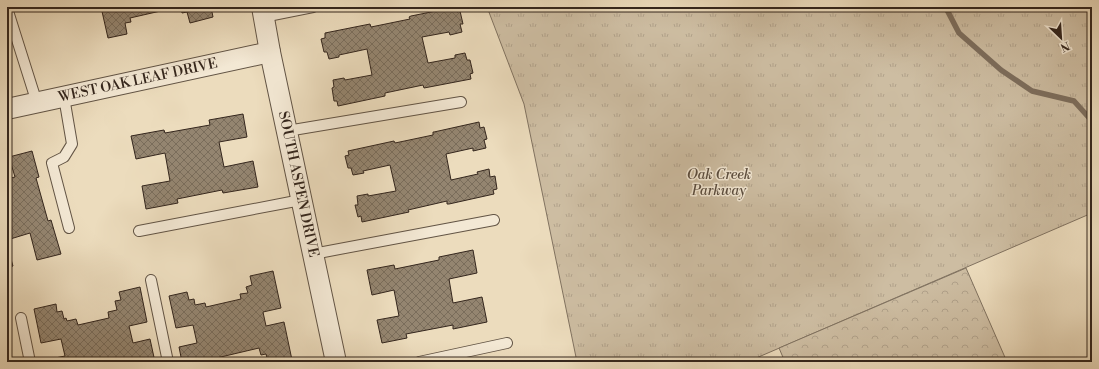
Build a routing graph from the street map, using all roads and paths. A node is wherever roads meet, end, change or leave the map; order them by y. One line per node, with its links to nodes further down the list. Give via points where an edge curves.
1 (313, 7): 3 (lane)
2 (7, 8): 7 (lane)
3 (263, 12): 4 (street, SOUTH ASPEN DRIVE)
4 (270, 52): 5 (street, WEST OAK LEAF DRIVE); 9 (street, SOUTH ASPEN DRIVE)
5 (64, 97): 7 (street, WEST OAK LEAF DRIVE); 12 (lane, via 72,144 64,157 52,164)
6 (461, 102): 9 (lane)
7 (36, 103): 8 (street, WEST OAK LEAF DRIVE)
8 (7, 109)
9 (286, 131): 10 (street, SOUTH ASPEN DRIVE)
10 (301, 200): 13 (lane); 14 (street, SOUTH ASPEN DRIVE)
11 (494, 220): 14 (lane)
12 (69, 228)
13 (139, 231)
14 (313, 254): 20 (street, SOUTH ASPEN DRIVE)
15 (151, 280): 19 (lane)
16 (21, 318): 18 (lane)
17 (507, 342): 21 (lane)
18 (30, 362)
19 (168, 362)
20 (336, 362)
21 (419, 362)

